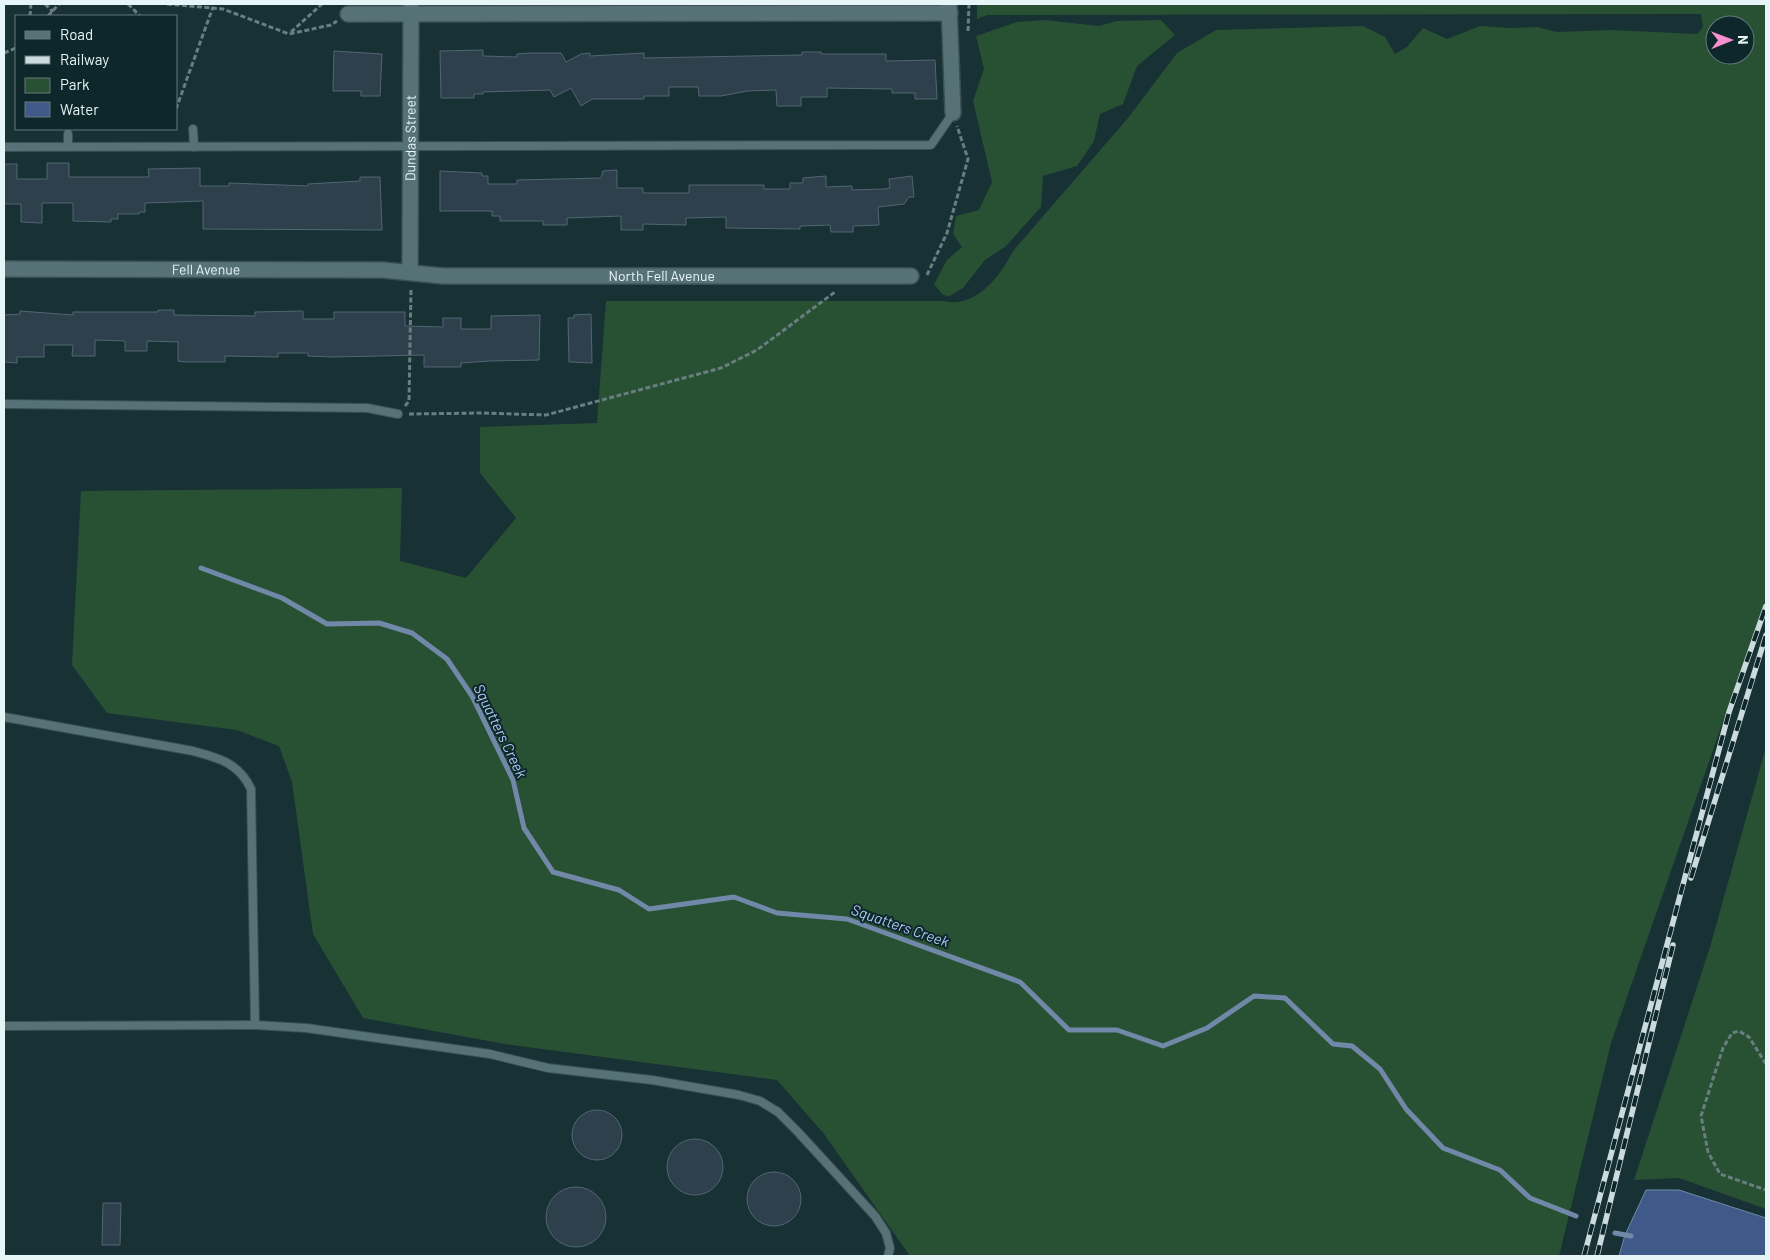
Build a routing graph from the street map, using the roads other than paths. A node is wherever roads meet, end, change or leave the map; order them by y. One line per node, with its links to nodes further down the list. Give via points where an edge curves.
1 (411, 8): 2 (street); 3 (street); 10 (street, Dundas Street)
2 (950, 8): 4 (street)
3 (348, 14)
4 (952, 113): 10 (lane, via 931,145)
5 (193, 130): 9 (lane)
6 (68, 134): 8 (lane)
7 (4, 147): 8 (lane)
8 (68, 147): 9 (lane)
9 (194, 147): 10 (lane)
10 (410, 147): 12 (street, Dundas Street)
11 (4, 269): 12 (street, Fell Avenue)
12 (410, 278): 13 (street, North Fell Avenue)
13 (918, 278)
14 (4, 404): 15 (lane, via 367,408)
15 (398, 414)
16 (4, 717): 17 (lane, via 201,753 223,759 246,778 251,789)
17 (254, 1025): 18 (lane); 19 (lane, via 306,1028 490,1054 548,1068 652,1080 760,1101 785,1119 876,1216 886,1232 890,1248)
18 (4, 1026)
19 (888, 1256)

